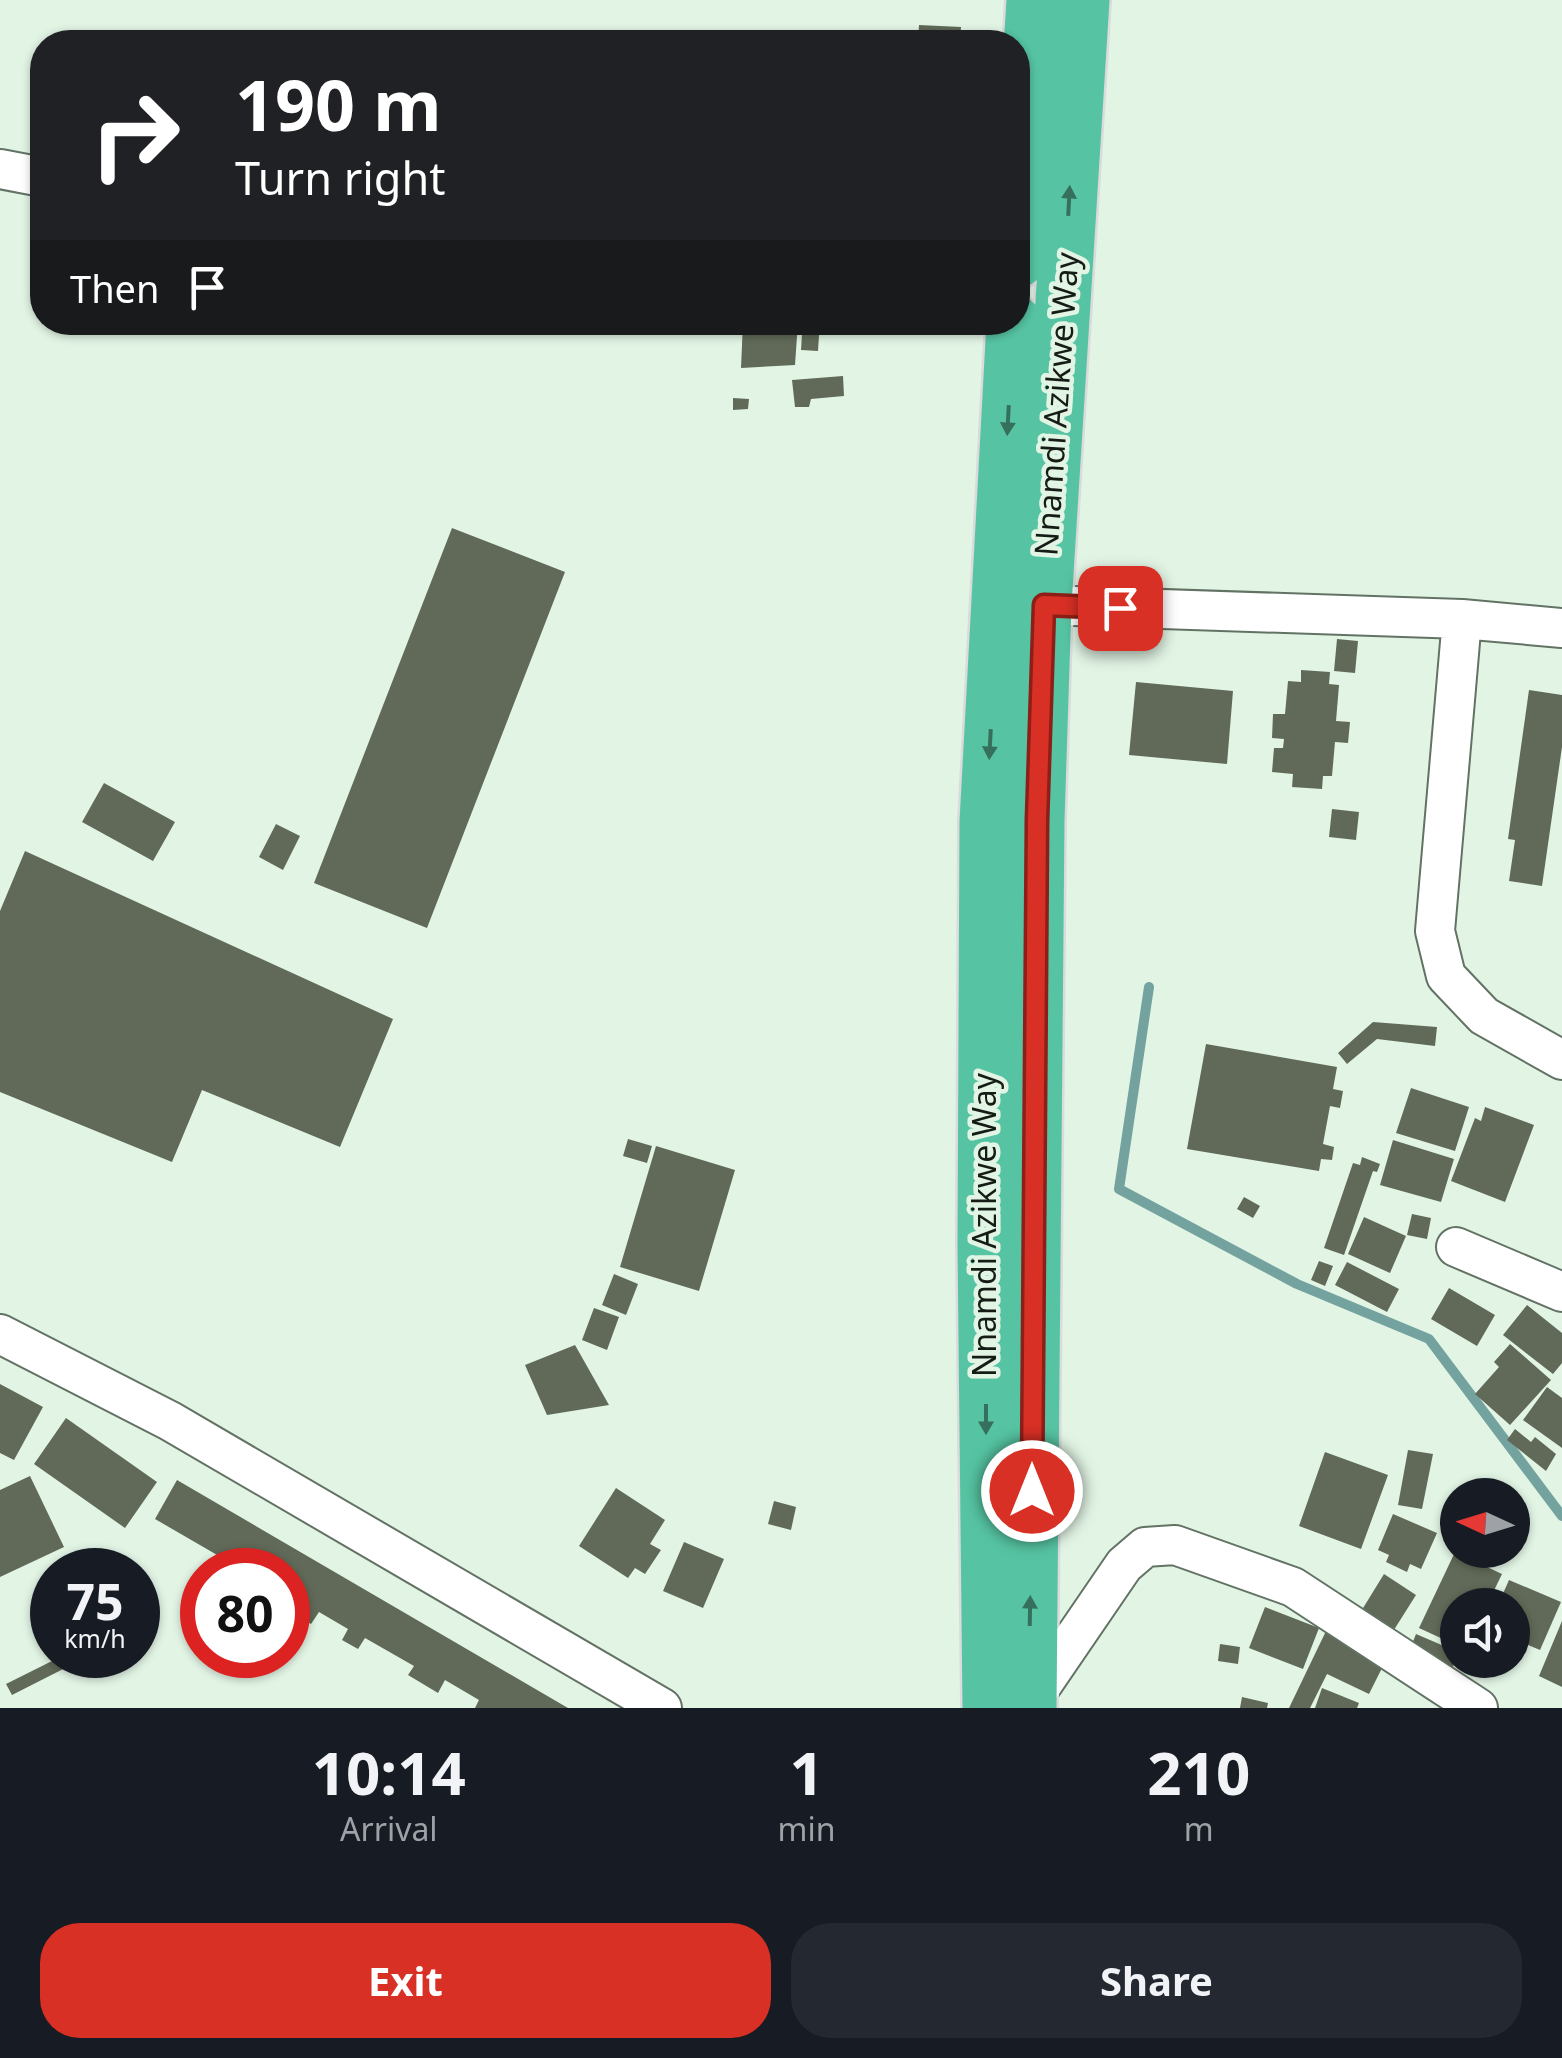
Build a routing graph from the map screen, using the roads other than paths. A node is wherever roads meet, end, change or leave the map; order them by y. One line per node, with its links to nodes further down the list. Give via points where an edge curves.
1 (1034, 0): 3 (highway, Nnamdi Azikwe Way)
2 (1082, 0): 7 (highway, Nnamdi Azikwe Way, one-way to 2)
3 (1030, 54)
4 (0, 169): 5 (street)
5 (30, 175)
6 (1013, 335): 14 (highway, Nnamdi Azikwe Way, one-way to 14, via 987,822 984,1188)
7 (1044, 605): 8 (street); 14 (highway, Nnamdi Azikwe Way, one-way to 7)
8 (1462, 619): 9 (street); 10 (street, via 1434,931 1446,976 1484,1016)
9 (1562, 628)
10 (1562, 1060)
11 (1456, 1247): 12 (street)
12 (1562, 1292)
13 (0, 1334): 15 (street, via 170,1421)
14 (1016, 1707): 16 (street, via 1124,1565 1146,1546 1175,1546 1293,1588)
15 (662, 1708)
16 (1478, 1708)

